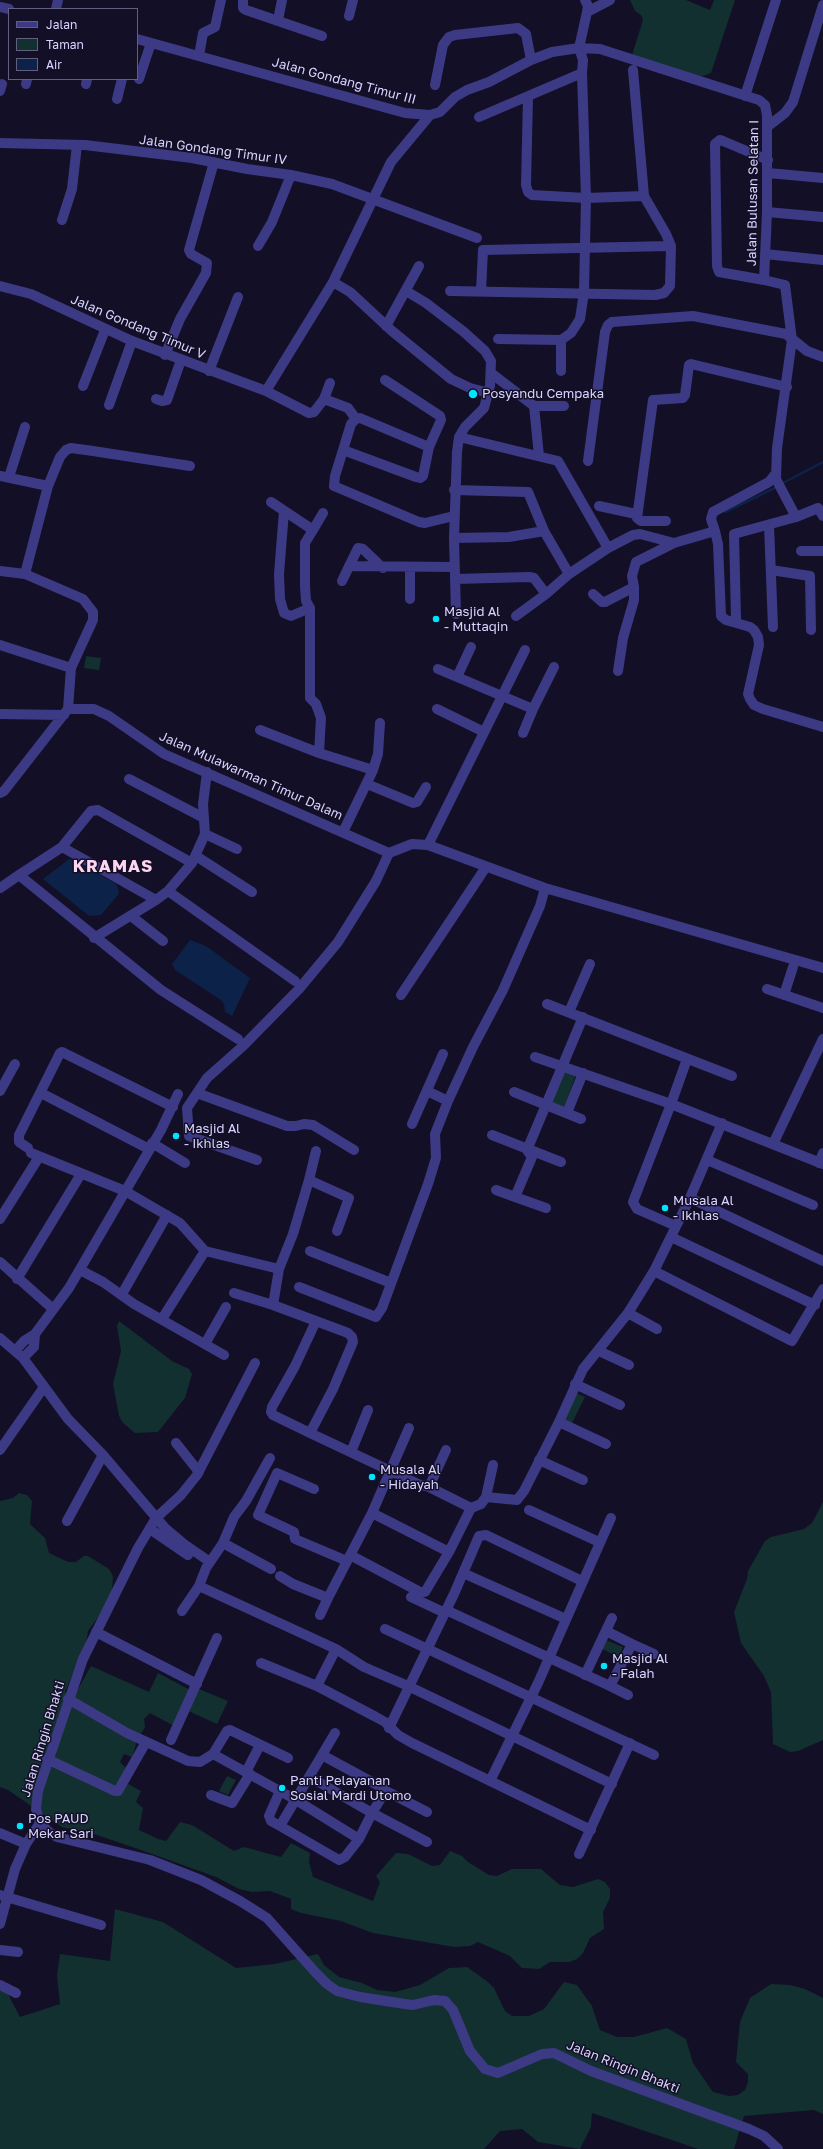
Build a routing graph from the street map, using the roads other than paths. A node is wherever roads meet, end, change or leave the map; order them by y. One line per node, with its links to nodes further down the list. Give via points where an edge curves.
1 (221, 0): 16 (street, via 215,27 203,33)
2 (243, 0): 11 (street, via 243,8)
3 (282, 0): 11 (street)
4 (353, 0): 10 (street)
5 (585, 0): 9 (street)
6 (610, 0): 9 (street)
7 (776, 0): 23 (street)
8 (823, 4): 28 (street, via 793,102 786,113)
9 (588, 12): 15 (street)
10 (350, 16)
11 (278, 20): 12 (street)
12 (322, 36)
13 (138, 39): 14 (street, Jalan Gondang Timur III)
14 (151, 43): 16 (street, Jalan Gondang Timur III); 20 (street)
15 (579, 48): 17 (street, Jalan Gondang Timur III, via 552,52); 19 (street, via 583,60); 23 (street, Jalan Bulusan Selatan I, via 600,49)
16 (199, 56): 26 (street, Jalan Gondang Timur III, via 405,113)
17 (531, 60): 22 (street, via 526,34 518,28 455,35 449,37 442,45); 26 (street, Jalan Gondang Timur III, via 489,82 467,90 455,97 440,112)
18 (633, 70): 36 (street)
19 (582, 73): 24 (street); 37 (street)
20 (139, 79)
21 (122, 80): 25 (street)
22 (435, 85)
23 (745, 96): 28 (street, Jalan Bulusan Selatan I, via 759,100 765,105)
24 (528, 97): 27 (street); 37 (street, via 528,192 540,196)
25 (117, 99)
26 (430, 115): 38 (street, via 391,162)
27 (478, 117)
28 (767, 127): 31 (street, Jalan Bulusan Selatan I)
29 (0, 142): 30 (street, Jalan Gondang Timur IV)
30 (77, 145): 32 (street, Jalan Gondang Timur IV); 41 (street, via 72,188)
31 (768, 160): 33 (street, Jalan Bulusan Selatan I); 49 (street, via 723,141 717,142 716,257 719,272)
32 (214, 162): 34 (street, Jalan Gondang Timur IV); 63 (street, via 189,250 191,254 207,263 206,273 180,319)
33 (768, 173): 35 (street); 39 (street, Jalan Bulusan Selatan I)
34 (291, 175): 38 (street, Jalan Gondang Timur IV, via 332,184); 43 (street, via 272,222)
35 (823, 178)
36 (644, 196): 37 (street); 44 (street)
37 (586, 198): 45 (street)
38 (372, 199): 42 (street, Jalan Gondang Timur IV); 50 (street)
39 (767, 212): 40 (street); 46 (street, Jalan Bulusan Selatan I)
40 (823, 217)
41 (62, 220)
42 (477, 238)
43 (258, 246)
44 (671, 246): 45 (street); 55 (street, via 670,286 664,293 655,295)
45 (585, 249): 54 (street, via 483,250); 55 (street)
46 (765, 254): 47 (street); 49 (street, Jalan Bulusan Selatan I)
47 (823, 260)
48 (419, 266): 52 (street)
49 (764, 280): 61 (street, Jalan Bulusan Selatan I, via 785,285)
50 (333, 282): 57 (street, via 350,292); 73 (street)
51 (0, 286): 58 (street, Jalan Gondang Timur V, via 31,294)
52 (406, 291): 57 (street); 68 (street, via 426,303 485,351 491,361)
53 (450, 291): 54 (street)
54 (481, 291): 55 (street)
55 (584, 292): 60 (street, via 580,319 572,333)
56 (238, 297): 66 (street)
57 (386, 326): 74 (street, via 451,379)
58 (104, 330): 62 (street, Jalan Gondang Timur V); 71 (street)
59 (498, 339): 60 (street)
60 (561, 340): 67 (street)
61 (792, 340): 64 (street, via 807,351); 72 (street, Jalan Bulusan Selatan I); 86 (street, via 786,334 693,316 612,322 604,332)
62 (132, 341): 63 (street, Jalan Gondang Timur V); 77 (street)
63 (165, 354): 65 (street, Jalan Gondang Timur V)
64 (823, 356)
65 (181, 360): 66 (street, Jalan Gondang Timur V); 75 (street, via 167,400)
66 (209, 371): 73 (street, Jalan Gondang Timur V)
67 (561, 371)
68 (491, 373): 74 (street); 78 (street)
69 (385, 380): 83 (street, via 440,416 441,420)
70 (330, 383): 76 (street)
71 (83, 386)
72 (787, 387): 88 (street, Jalan Bulusan Selatan I, via 777,448); 97 (street, via 692,364 689,366 686,395 683,398 653,400)
73 (266, 391): 76 (street, Jalan Gondang Timur V, via 309,414 314,412)
74 (489, 393): 82 (street, via 483,411 465,427)
75 (156, 399)
76 (324, 399): 80 (street, via 348,408)
77 (109, 405)
78 (534, 406): 79 (street); 85 (street)
79 (564, 406)
80 (356, 419): 83 (street, via 360,418); 84 (street, via 351,424)
81 (25, 427): 89 (street)
82 (459, 437): 85 (street); 91 (street)
83 (429, 446): 84 (street, via 423,476 420,478)
84 (343, 450): 98 (street, via 334,480 334,486 338,490 419,522)
85 (539, 456): 107 (street, via 558,461 563,467)
86 (588, 461)
87 (190, 466): 90 (street, via 71,448 63,452)
88 (776, 476): 99 (street); 104 (street, via 713,512 711,519)
89 (4, 477): 90 (street)
90 (48, 486): 116 (street)
91 (454, 490): 98 (street); 103 (street, via 528,492)
92 (271, 502): 95 (street)
93 (599, 506): 97 (street)
94 (821, 510): 99 (street)
95 (284, 511): 102 (street); 124 (street, via 279,574 280,599 284,613 291,616)
96 (323, 513): 102 (street)
97 (636, 514): 100 (street, via 641,521)
98 (454, 516): 105 (street)
99 (796, 517): 101 (street)
100 (666, 521)
101 (769, 525): 114 (street); 127 (street, via 734,534)
102 (313, 530): 124 (street, via 305,543 306,601)
103 (544, 531): 105 (street, via 509,537); 117 (street)
104 (715, 531): 106 (street); 144 (street, via 718,544 721,616 750,627 758,637 759,645 748,694 750,699 754,705 763,709)
105 (454, 538): 112 (street)
106 (674, 543): 107 (street, via 640,534); 120 (street, via 636,562 632,576)
107 (608, 548): 117 (street)
108 (801, 551): 109 (street)
109 (823, 551)
110 (349, 566): 113 (street); 113 (street, via 356,549 360,548); 119 (street)
111 (410, 567): 112 (street); 113 (street); 123 (street)
112 (454, 567): 118 (street)
113 (383, 568)
114 (771, 570): 128 (street); 129 (street, via 810,576)
115 (0, 571): 116 (street)
116 (25, 574): 134 (street, via 83,599 93,612 93,620)
117 (568, 574): 121 (street)
118 (455, 579): 121 (street, via 529,577 534,578); 125 (street)
119 (342, 581)
120 (634, 587): 122 (street, via 605,602); 136 (street, via 634,600 623,638)
121 (546, 594): 126 (street)
122 (593, 594)
123 (410, 599)
124 (310, 608): 148 (street, via 310,698 316,704 321,718)
125 (456, 614)
126 (516, 616)
127 (736, 619)
128 (773, 627)
129 (811, 630)
130 (0, 645): 134 (street)
131 (471, 647): 137 (street)
132 (525, 650): 138 (street)
133 (554, 667): 140 (street)
134 (71, 668): 141 (street)
135 (438, 669): 137 (street)
136 (618, 671)
137 (457, 677): 138 (street)
138 (502, 696): 140 (street); 146 (street)
139 (437, 709): 146 (street)
140 (533, 710): 147 (street)
141 (66, 712): 142 (street, Jalan Mulawarman Timur Dalam); 150 (street, Jalan Mulawarman Timur Dalam, via 94,709 102,712 164,754); 154 (street)
142 (0, 714)
143 (380, 723): 149 (street, via 378,754)
144 (823, 727)
145 (260, 730): 148 (street)
146 (484, 732): 158 (street)
147 (523, 733)
148 (319, 753): 149 (street)
149 (373, 770): 152 (street)
150 (210, 773): 155 (street, via 203,804); 156 (street, Jalan Mulawarman Timur Dalam)
151 (129, 779): 155 (street)
152 (367, 784): 153 (street, via 413,803 417,802); 156 (street)
153 (426, 786)
154 (0, 793)
155 (204, 818): 157 (street)
156 (343, 832): 161 (street, Jalan Mulawarman Timur Dalam)
157 (205, 834): 160 (street); 162 (street)
158 (428, 845): 161 (street, via 412,844); 163 (street)
159 (62, 847): 162 (street, via 91,811 98,810); 164 (street); 169 (street)
160 (237, 849)
161 (389, 853): 195 (street, via 376,881 338,942 299,990 207,1078)
162 (194, 860): 167 (street); 168 (street)
163 (486, 867): 166 (street); 178 (street)
164 (19, 875): 165 (street); 171 (street)
165 (0, 888)
166 (545, 888): 175 (street); 199 (street, via 540,906 503,990)
167 (168, 891): 169 (street); 176 (street)
168 (252, 892)
169 (156, 900): 170 (street)
170 (131, 916): 171 (street); 172 (street)
171 (94, 938): 184 (street, via 161,990)
172 (163, 941)
173 (590, 964): 182 (street)
174 (793, 967): 179 (street)
175 (823, 968)
176 (295, 981)
177 (767, 989): 179 (street)
178 (401, 995)
179 (784, 995): 181 (street)
180 (547, 1004): 182 (street)
181 (823, 1008)
182 (569, 1012): 183 (street)
183 (583, 1017): 188 (street); 190 (street)
184 (238, 1039)
185 (823, 1039): 208 (street)
186 (443, 1054): 194 (street)
187 (535, 1057): 190 (street)
188 (687, 1059): 192 (street); 200 (street)
189 (15, 1064): 193 (street)
190 (562, 1066): 191 (street); 201 (street)
191 (583, 1073): 200 (street); 203 (street)
192 (732, 1076)
193 (0, 1091)
194 (427, 1091): 199 (street); 206 (street)
195 (198, 1092): 210 (street, via 287,1126 313,1125); 215 (street, via 188,1108 189,1136)
196 (514, 1092): 201 (street)
197 (41, 1093): 202 (street, via 62,1052); 209 (street); 213 (street, via 18,1138 19,1142)
198 (178, 1094): 202 (street)
199 (448, 1101): 241 (street, via 435,1134 436,1158 428,1184)
200 (672, 1104): 205 (street); 230 (street, via 633,1202 637,1209)
201 (545, 1105): 203 (street); 211 (street)
202 (173, 1107): 209 (street)
203 (567, 1113): 204 (street)
204 (581, 1120)
205 (722, 1123): 208 (street); 216 (street)
206 (412, 1124)
207 (492, 1136): 211 (street)
208 (773, 1144): 219 (street)
209 (151, 1146): 217 (street); 223 (street)
210 (354, 1150)
211 (527, 1150): 218 (street); 224 (street, via 532,1157)
212 (316, 1151): 221 (street)
213 (33, 1153): 220 (street); 229 (street)
214 (823, 1153): 219 (street)
215 (257, 1160)
216 (707, 1160): 225 (street); 226 (street)
217 (185, 1162)
218 (561, 1162)
219 (821, 1164)
220 (81, 1174): 223 (street); 240 (street)
221 (309, 1180): 231 (street, via 349,1198); 237 (street)
222 (496, 1190): 224 (street)
223 (125, 1191): 228 (street); 238 (street)
224 (515, 1197): 227 (street)
225 (690, 1198): 230 (street); 235 (street)
226 (813, 1205)
227 (546, 1208)
228 (167, 1215): 233 (street, via 180,1223); 245 (street)
229 (0, 1219)
230 (676, 1226): 232 (street)
231 (337, 1231)
232 (671, 1237): 239 (street); 247 (street)
233 (205, 1251): 237 (street); 251 (street)
234 (310, 1251): 241 (street)
235 (823, 1261)
236 (0, 1262): 240 (street)
237 (279, 1269): 246 (street)
238 (80, 1270): 245 (street); 249 (street)
239 (654, 1271): 247 (street, via 792,1341); 250 (street)
240 (17, 1279): 249 (street)
241 (390, 1283): 242 (street, via 382,1308 376,1317)
242 (299, 1287)
243 (823, 1289): 247 (street)
244 (234, 1292): 246 (street)
245 (122, 1294): 251 (street, via 134,1304)
246 (273, 1305): 252 (street)
247 (815, 1305)
248 (226, 1307): 256 (street)
249 (53, 1309): 254 (street)
250 (628, 1314): 253 (street); 258 (street)
251 (162, 1319): 256 (street)
252 (316, 1321): 269 (street, via 348,1333 353,1342); 269 (street, via 272,1407 273,1415)
253 (657, 1329)
254 (35, 1334): 257 (street, via 24,1340); 260 (street, via 34,1346)
255 (0, 1338): 257 (street)
256 (204, 1344): 259 (street)
257 (15, 1351): 260 (street)
258 (599, 1351): 262 (street); 263 (street, via 583,1369)
259 (224, 1355)
260 (23, 1358): 264 (street)
261 (255, 1363): 280 (street)
262 (629, 1365)
263 (575, 1384): 265 (street); 267 (street)
264 (44, 1387): 272 (street); 275 (street, via 68,1419)
265 (620, 1405)
266 (368, 1410): 274 (street)
267 (559, 1422): 271 (street); 277 (street)
268 (409, 1428): 279 (street)
269 (310, 1433): 274 (street)
270 (176, 1443): 280 (street)
271 (606, 1444)
272 (0, 1450)
273 (446, 1450): 282 (street)
274 (351, 1452): 279 (street)
275 (103, 1455): 288 (street); 290 (street)
276 (270, 1458): 293 (street, via 234,1517)
277 (539, 1460): 281 (street); 284 (street, via 517,1500)
278 (494, 1464): 284 (street)
279 (391, 1470): 282 (street); 287 (street)
280 (198, 1472): 288 (street, via 181,1496)
281 (583, 1480)
282 (429, 1487): 285 (street)
283 (314, 1489): 295 (street, via 277,1473 258,1515 294,1532 295,1539)
284 (486, 1496): 285 (street, via 481,1504)
285 (471, 1508): 294 (street)
286 (529, 1510): 292 (street)
287 (372, 1513): 294 (street); 295 (street)
288 (156, 1518): 291 (street, Jalan Ringin Bhakti); 296 (street)
289 (611, 1518): 292 (street)
290 (67, 1521)
291 (150, 1529): 296 (street); 311 (street, Jalan Ringin Bhakti, via 132,1559)
292 (599, 1542): 300 (street)
293 (223, 1544): 296 (street); 297 (street)
294 (449, 1552): 295 (street, via 427,1590 423,1592)
295 (348, 1558): 303 (street)
296 (208, 1565): 301 (street)
297 (271, 1569)
298 (464, 1573): 300 (street, via 478,1536 482,1534); 305 (street); 308 (street)
299 (280, 1576): 303 (street)
300 (582, 1581): 308 (street)
301 (199, 1586): 304 (street); 315 (street)
302 (411, 1597): 305 (street)
303 (328, 1598): 306 (street)
304 (182, 1611)
305 (445, 1611): 314 (street); 317 (street)
306 (320, 1614)
307 (612, 1618): 310 (street)
308 (566, 1619): 317 (street)
309 (385, 1630): 314 (street)
310 (606, 1631): 313 (street); 319 (street)
311 (96, 1632): 320 (street); 326 (street, Jalan Ringin Bhakti)
312 (217, 1638): 320 (street)
313 (632, 1644): 316 (street); 323 (street)
314 (428, 1648): 322 (street); 325 (street)
315 (336, 1649): 321 (street); 322 (street, via 364,1667)
316 (654, 1654)
317 (549, 1658): 319 (street); 325 (street)
318 (261, 1663): 321 (street)
319 (585, 1675): 323 (street)
320 (197, 1684): 330 (street)
321 (317, 1686): 327 (street, via 376,1716)
322 (408, 1686): 327 (street); 329 (street)
323 (610, 1686): 324 (street)
324 (628, 1695)
325 (531, 1698): 329 (street); 332 (street)
326 (68, 1699): 331 (street); 338 (street, Jalan Ringin Bhakti)
327 (390, 1728): 341 (street, via 412,1743)
328 (335, 1733): 335 (street)
329 (512, 1737): 341 (street); 342 (street)
330 (172, 1740)
331 (146, 1742): 334 (street, via 188,1761 200,1762); 338 (street, via 118,1791 115,1792)
332 (630, 1744): 336 (street); 342 (street)
333 (260, 1745): 334 (street, via 230,1730); 337 (street); 339 (street)
334 (213, 1754): 339 (street)
335 (322, 1755): 340 (street); 343 (street)
336 (654, 1755)
337 (288, 1758)
338 (48, 1759): 349 (street, Jalan Ringin Bhakti, via 36,1800 36,1815)
339 (248, 1773): 344 (street); 345 (street, via 232,1803)
340 (310, 1777): 346 (street); 348 (street)
341 (490, 1781): 351 (street)
342 (612, 1784): 351 (street)
343 (384, 1790): 347 (street); 348 (street)
344 (280, 1791): 346 (street); 350 (street, via 269,1816 271,1821)
345 (211, 1795)
346 (296, 1800): 350 (street); 353 (street)
347 (427, 1812)
348 (372, 1813): 353 (street); 354 (street)
349 (40, 1823): 355 (street); 364 (street, Jalan Ringin Bhakti, via 58,1837 150,1860 201,1880 240,1900 267,1918 316,1973 337,1991 413,2005 434,2000 445,2002 453,2010 470,2050 484,2069 498,2073 542,2054 554,2053 591,2071 749,2129 764,2136)
350 (280, 1826): 353 (street, via 339,1860 345,1857)
351 (591, 1830): 356 (street)
352 (0, 1833): 355 (street)
353 (359, 1839)
354 (427, 1842)
355 (26, 1844): 357 (street)
356 (579, 1854)
357 (3, 1896): 358 (street); 359 (street)
358 (0, 1924)
359 (101, 1925)
360 (0, 1950): 361 (street)
361 (18, 1952)
362 (0, 1985): 363 (street)
363 (16, 1993)
364 (778, 2149)

